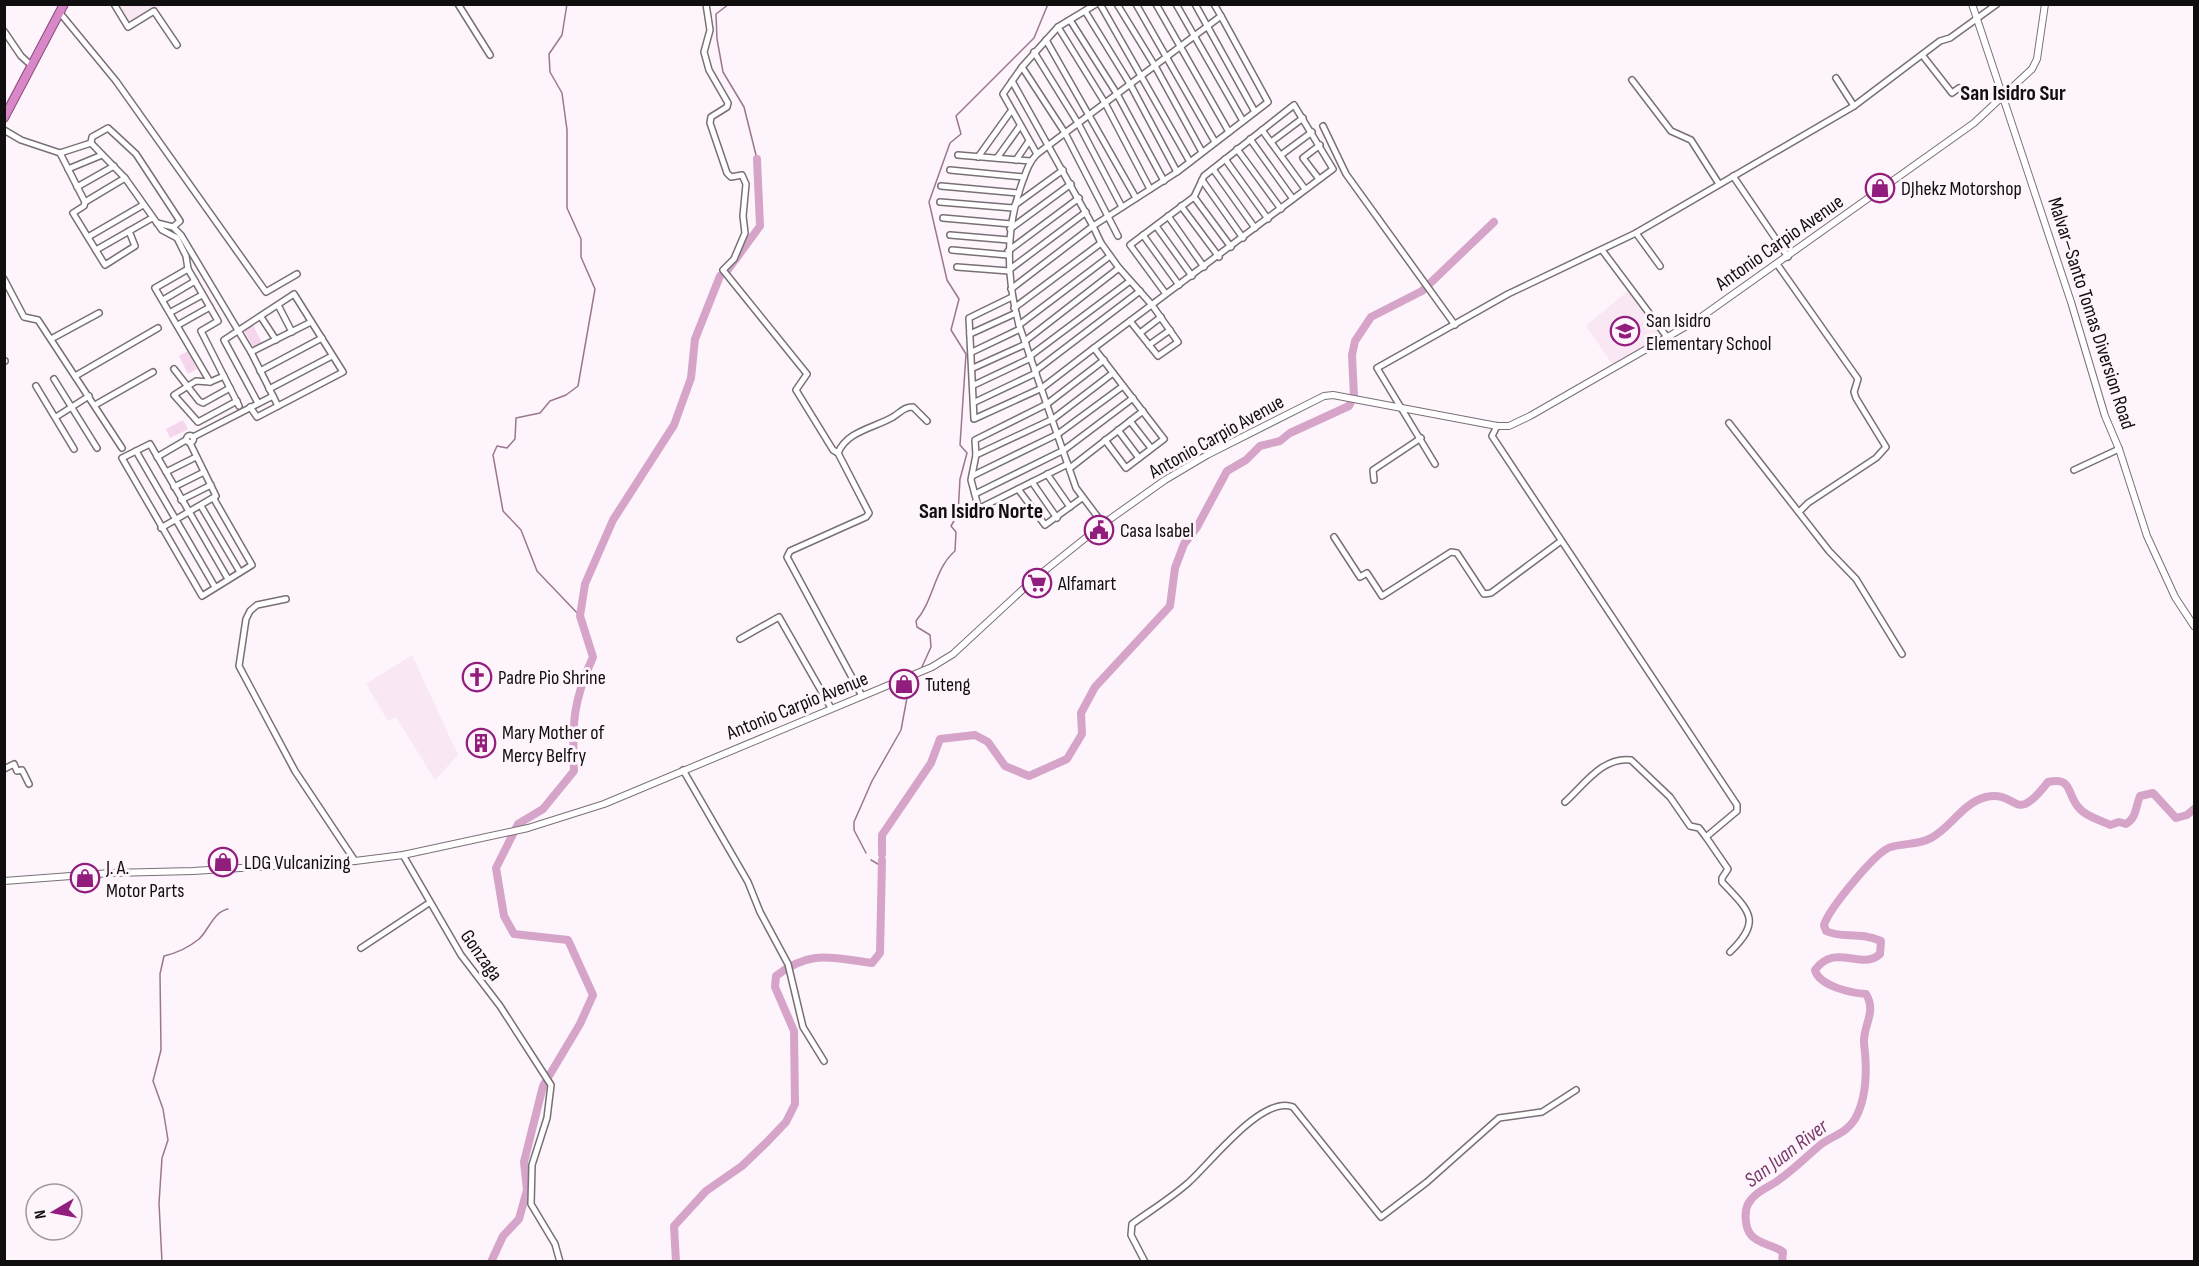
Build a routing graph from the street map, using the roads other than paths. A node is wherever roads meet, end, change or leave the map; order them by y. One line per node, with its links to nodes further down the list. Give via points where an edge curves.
1 (64, 4): 16 (highway)
2 (114, 4): 25 (street, via 128,27 154,11)
3 (458, 4): 28 (street)
4 (706, 4): 233 (street, via 710,30 704,52 709,70 728,103 711,117 711,123 727,173 730,177 742,175 746,183 745,233 734,259 723,270 807,374 796,390)
5 (1098, 4): 15 (street); 34 (street)
6 (1117, 4): 32 (street)
7 (1137, 4): 29 (street)
8 (1156, 4): 26 (street)
9 (1176, 4): 23 (street)
10 (1195, 4): 20 (street)
11 (1214, 4): 17 (street)
12 (1972, 4): 18 (street, Malvar–Santo Tomas Diversion Road)
13 (1997, 4): 18 (street)
14 (2045, 4): 41 (street, Antonio Carpio Avenue, via 2037,59 2032,69)
15 (1085, 11): 19 (street); 38 (street)
16 (60, 14): 31 (highway); 143 (street, via 116,81 266,292)
17 (1221, 16): 20 (street); 45 (street, via 1268,101)
18 (1977, 18): 30 (street); 41 (street, Malvar–Santo Tomas Diversion Road)
19 (1070, 20): 21 (street); 40 (street)
20 (1209, 26): 23 (street); 45 (street)
21 (1058, 27): 24 (street); 42 (street)
22 (4, 31): 31 (street)
23 (1196, 36): 26 (street); 49 (street)
24 (1046, 39): 27 (street); 46 (street)
25 (177, 45)
26 (1182, 46): 29 (street); 55 (street)
27 (1034, 52): 33 (street); 50 (street)
28 (490, 55)
29 (1168, 56): 32 (street); 60 (street)
30 (1923, 56): 39 (street, via 1952,93); 43 (street)
31 (32, 66): 47 (highway)
32 (1155, 66): 34 (street); 66 (street)
33 (1022, 67): 37 (street); 57 (street)
34 (1142, 75): 38 (street); 77 (street)
35 (1836, 78): 43 (street)
36 (1632, 80): 91 (street, via 1671,131 1691,140)
37 (1012, 81): 44 (street, via 1003,96); 63 (street)
38 (1130, 84): 40 (street); 83 (street)
39 (1959, 88)
40 (1117, 94): 42 (street); 89 (street)
41 (2002, 96): 134 (street, Antonio Carpio Avenue, via 1974,123); 230 (street, Malvar–Santo Tomas Diversion Road)
42 (1105, 103): 46 (street); 94 (street)
43 (1854, 106): 84 (street)
44 (1011, 111): 51 (street); 72 (street)
45 (1255, 112): 49 (street)
46 (1090, 114): 50 (street); 99 (street)
47 (4, 118)
48 (1303, 118): 53 (street, via 1293,105); 56 (street); 61 (street)
49 (1243, 121): 55 (street)
50 (1078, 123): 57 (street); 105 (street)
51 (1020, 126): 59 (street); 73 (street)
52 (1323, 126): 166 (street, via 1346,174)
53 (1262, 129): 58 (street); 61 (street)
54 (4, 130): 67 (street)
55 (1229, 132): 60 (street)
56 (1312, 132): 64 (street); 71 (street)
57 (1065, 133): 63 (street); 110 (street)
58 (1250, 140): 65 (street); 100 (street)
59 (1029, 141): 68 (street); 75 (street)
60 (1215, 142): 66 (street)
61 (1272, 142): 71 (street)
62 (91, 143): 67 (street); 69 (street); 117 (street, via 92,137 108,128 136,154 180,221)
63 (1049, 144): 68 (street); 82 (street)
64 (1320, 145): 87 (street, via 1333,167); 87 (street, via 1303,158)
65 (1237, 149): 74 (street); 107 (street)
66 (1202, 152): 77 (street)
67 (60, 153): 79 (street)
68 (1037, 154): 76 (street)
69 (102, 155): 78 (street); 79 (street)
70 (958, 155): 72 (street)
71 (1281, 155): 95 (street)
72 (978, 157): 73 (street)
73 (997, 158): 75 (street)
74 (1226, 159): 80 (street); 112 (street)
75 (1016, 160): 76 (street)
76 (1030, 161): 85 (street)
77 (1190, 162): 83 (street)
78 (114, 166): 86 (street); 93 (street)
79 (68, 169): 93 (street)
80 (1213, 169): 88 (street); 118 (street)
81 (950, 170): 85 (street)
82 (1063, 170): 90 (street); 104 (street)
83 (1177, 172): 89 (street)
84 (1733, 176): 91 (street); 134 (street)
85 (1024, 177): 96 (street)
86 (125, 178): 101 (street); 103 (street)
87 (1318, 179): 95 (street)
88 (1202, 180): 97 (street); 125 (street)
89 (1164, 181): 94 (street)
90 (1071, 184): 98 (street); 114 (street)
91 (1719, 184): 120 (street)
92 (941, 186): 96 (street)
93 (77, 187): 101 (street)
94 (1150, 189): 99 (street)
95 (1305, 189): 100 (street)
96 (1019, 193): 104 (street)
97 (1194, 197): 106 (street); 128 (street)
98 (1078, 198): 108 (street); 132 (street)
99 (1136, 198): 105 (street)
100 (1293, 199): 107 (street)
101 (85, 202): 124 (street, via 73,213)
102 (940, 202): 104 (street)
103 (143, 205): 113 (street); 124 (street)
104 (1014, 207): 114 (street)
105 (1122, 207): 110 (street)
106 (1181, 207): 109 (street); 135 (street)
107 (1281, 208): 112 (street)
108 (1086, 212): 115 (street); 142 (street)
109 (1168, 216): 116 (street); 139 (street)
110 (1108, 217): 115 (street); 123 (street)
111 (943, 218): 114 (street)
112 (1268, 219): 118 (street)
113 (154, 220): 117 (street); 119 (street); 141 (street, via 177,238)
114 (1010, 226): 126 (street)
115 (1093, 226): 127 (street); 149 (street)
116 (1156, 226): 122 (street); 144 (street)
117 (173, 227): 170 (street)
118 (1255, 228): 125 (street)
119 (129, 231): 129 (street); 129 (street, via 135,246 105,265)
120 (1636, 233): 131 (street); 137 (street)
121 (950, 235): 126 (street)
122 (1143, 235): 148 (street); 152 (street, via 1131,245)
123 (1118, 236)
124 (88, 237): 129 (street)
125 (1243, 238): 128 (street)
126 (1009, 240): 132 (street)
127 (1101, 243): 133 (street); 158 (street)
128 (1231, 248): 135 (street)
129 (96, 250)
130 (952, 250): 132 (street)
131 (1602, 250): 166 (street, via 1508,294); 174 (street)
132 (1008, 253): 142 (street)
133 (1110, 256): 140 (street); 167 (street)
134 (1788, 256): 136 (street, Antonio Carpio Avenue)
135 (1218, 257): 139 (street)
136 (1777, 264): 174 (street, Antonio Carpio Avenue); 256 (street, via 1858,380 1856,398 1886,447)
137 (1660, 266)
138 (957, 267): 142 (street)
139 (1204, 267): 144 (street)
140 (1119, 268): 146 (street); 178 (street)
141 (188, 269): 147 (street); 154 (street, via 155,288)
142 (1009, 271): 149 (street)
143 (297, 274)
144 (1192, 276): 148 (street)
145 (4, 279): 175 (street, via 24,317 38,320)
146 (1130, 280): 150 (street); 184 (street)
147 (195, 281): 151 (street); 154 (street)
148 (1179, 285): 152 (street)
149 (1011, 289): 153 (street)
150 (1140, 291): 156 (street); 190 (street)
151 (202, 294): 157 (street); 159 (street)
152 (1166, 294): 156 (street)
153 (1012, 297): 158 (street); 173 (street, via 970,316)
154 (163, 300): 159 (street)
155 (278, 305): 161 (street); 164 (street, via 294,294); 171 (street)
156 (1152, 305): 162 (street); 163 (street)
157 (210, 307): 165 (street); 193 (street, via 218,321 201,331)
158 (1015, 310): 167 (street); 173 (street)
159 (171, 312): 165 (street)
160 (99, 313): 175 (street)
161 (261, 317): 170 (street); 177 (street)
162 (1161, 317): 169 (street); 172 (street)
163 (1130, 321): 172 (street); 180 (street)
164 (311, 322): 171 (street); 176 (street)
165 (178, 325): 195 (street)
166 (1455, 325): 213 (street, via 1377,368)
167 (1020, 327): 178 (street); 182 (street)
168 (158, 328): 192 (street)
169 (1170, 330): 179 (street); 179 (street, via 1178,342 1161,356)
170 (239, 331): 181 (street); 207 (street, via 224,340)
171 (292, 332): 177 (street)
172 (1140, 333): 179 (street)
173 (970, 334): 182 (street)
174 (1667, 337): 220 (street, Antonio Carpio Avenue, via 1530,416 1509,426)
175 (51, 339): 192 (street)
176 (322, 339): 183 (street); 188 (street)
177 (276, 340): 181 (street)
178 (1025, 343): 184 (street); 186 (street)
179 (1149, 345)
180 (1094, 348): 185 (street); 202 (street)
181 (251, 352): 188 (street)
182 (972, 352): 186 (street)
183 (332, 356): 201 (street); 210 (street, via 343,372)
184 (1030, 357): 190 (street); 196 (street)
185 (1104, 360): 191 (street); 208 (street)
186 (973, 368): 196 (street)
187 (174, 369): 199 (street)
188 (260, 371): 201 (street)
189 (153, 372): 209 (street)
190 (1036, 372): 202 (street); 206 (street)
191 (1113, 373): 198 (street); 216 (street)
192 (77, 375): 203 (street)
193 (224, 376): 195 (street); 200 (street)
194 (54, 379): 211 (street)
195 (210, 382): 199 (street, via 196,381)
196 (974, 385): 206 (street)
197 (36, 386): 215 (street)
198 (1123, 386): 205 (street); 222 (street)
199 (186, 387): 200 (street, via 203,403); 200 (street, via 174,395 198,422 238,403)
200 (230, 387)
201 (269, 388): 204 (street)
202 (1042, 388): 206 (street, via 976,420); 208 (street)
203 (89, 396): 209 (street); 211 (street)
204 (273, 396): 207 (street); 210 (street)
205 (1133, 398): 214 (street); 231 (street)
206 (975, 402)
207 (258, 404): 212 (street)
208 (1047, 404): 216 (street); 234 (street, via 976,439)
209 (95, 405): 227 (street)
210 (278, 406): 212 (street, via 257,417)
211 (72, 407): 215 (street); 226 (street)
212 (250, 407): 224 (street)
213 (1402, 408): 220 (street, Antonio Carpio Avenue); 223 (street); 260 (street, Antonio Carpio Avenue, via 1324,396 1207,455)
214 (1143, 411): 217 (street); 228 (street, via 1164,438)
215 (56, 417): 229 (street)
216 (1053, 419): 222 (street); 234 (street)
217 (1130, 421): 221 (street); 228 (street)
218 (927, 422): 233 (street, via 914,406 906,407 858,433)
219 (1730, 423): 256 (street)
220 (1497, 426): 263 (street, via 1492,436)
221 (1118, 430): 225 (street); 237 (street)
222 (1058, 434): 231 (street); 244 (street)
223 (1421, 438): 238 (street); 245 (street, via 1373,470)
224 (189, 440): 235 (street); 236 (street)
225 (1105, 440): 237 (street, via 1126,468); 239 (street)
226 (97, 448)
227 (122, 448)
228 (1151, 448): 237 (street)
229 (74, 449)
230 (2119, 449): 240 (street); 268 (street, Malvar–Santo Tomas Diversion Road, via 2161,569)
231 (1064, 450): 239 (street); 250 (street)
232 (136, 451): 235 (street, via 150,444); 259 (street); 261 (street, via 122,458)
233 (838, 453): 271 (street, via 870,513 790,551 788,557)
234 (976, 455): 244 (street)
235 (157, 457): 241 (street)
236 (196, 457): 241 (street); 242 (street)
237 (1139, 458)
238 (1435, 464)
239 (1069, 466): 243 (street); 251 (street)
240 (2074, 470)
241 (166, 472): 248 (street)
242 (204, 472): 247 (street); 248 (street)
243 (1047, 474): 246 (street); 255 (street)
244 (972, 476): 250 (street)
245 (1374, 480)
246 (1032, 482): 249 (street); 258 (street)
247 (211, 485): 252 (street); 253 (street)
248 (174, 487): 253 (street)
249 (1018, 489): 250 (street, via 982,507 978,506); 258 (street, via 1043,524)
250 (975, 494)
251 (1082, 498): 255 (street); 260 (street)
252 (214, 499): 254 (street); 264 (street, via 252,565)
253 (181, 500): 257 (street)
254 (201, 506): 257 (street); 264 (street)
255 (1070, 507): 258 (street)
256 (1799, 512): 270 (street, via 1856,579)
257 (189, 513): 259 (street); 265 (street)
258 (1057, 518)
259 (175, 520): 261 (street); 266 (street)
260 (1103, 524): 271 (street, Antonio Carpio Avenue, via 1033,580 952,654 932,667)
261 (161, 528): 266 (street, via 202,596)
262 (1334, 537): 263 (street, via 1360,577 1367,573 1382,596 1451,552 1457,553 1484,594 1491,593)
263 (1561, 541): 277 (street, via 1737,805 1737,811)
264 (240, 572): 265 (street)
265 (228, 579): 266 (street)
266 (215, 587)
267 (286, 599): 279 (street, via 257,605 250,611 239,666 295,771)
268 (2194, 626)
269 (740, 639): 272 (street, via 779,617)
270 (1902, 654)
271 (862, 696): 272 (street, Antonio Carpio Avenue)
272 (831, 708): 274 (street, Antonio Carpio Avenue)
273 (4, 769): 275 (street, via 14,764 17,771 22,770)
274 (683, 770): 278 (street, Antonio Carpio Avenue, via 604,804 528,828); 284 (street, via 748,882 788,964 803,1027)
275 (28, 784)
276 (1564, 802): 277 (street, via 1605,765 1632,760 1670,797 1690,826)
277 (1706, 837): 283 (street, via 1728,869 1722,882 1748,910 1750,918 1746,936)
278 (403, 855): 279 (street, Antonio Carpio Avenue); 281 (street, Gonzaga)
279 (355, 861): 280 (street, Antonio Carpio Avenue)
280 (4, 881)
281 (429, 903): 282 (street); 286 (street, Gonzaga, via 549,1081 552,1092 532,1166 531,1204 551,1237)
282 (361, 948)
283 (1730, 952)
284 (824, 1061)
285 (1576, 1090): 287 (street, via 1542,1112 1499,1118 1382,1217 1293,1107 1276,1108 1238,1129 1190,1181 1132,1224 1131,1235)
286 (560, 1262)
287 (1145, 1262)

